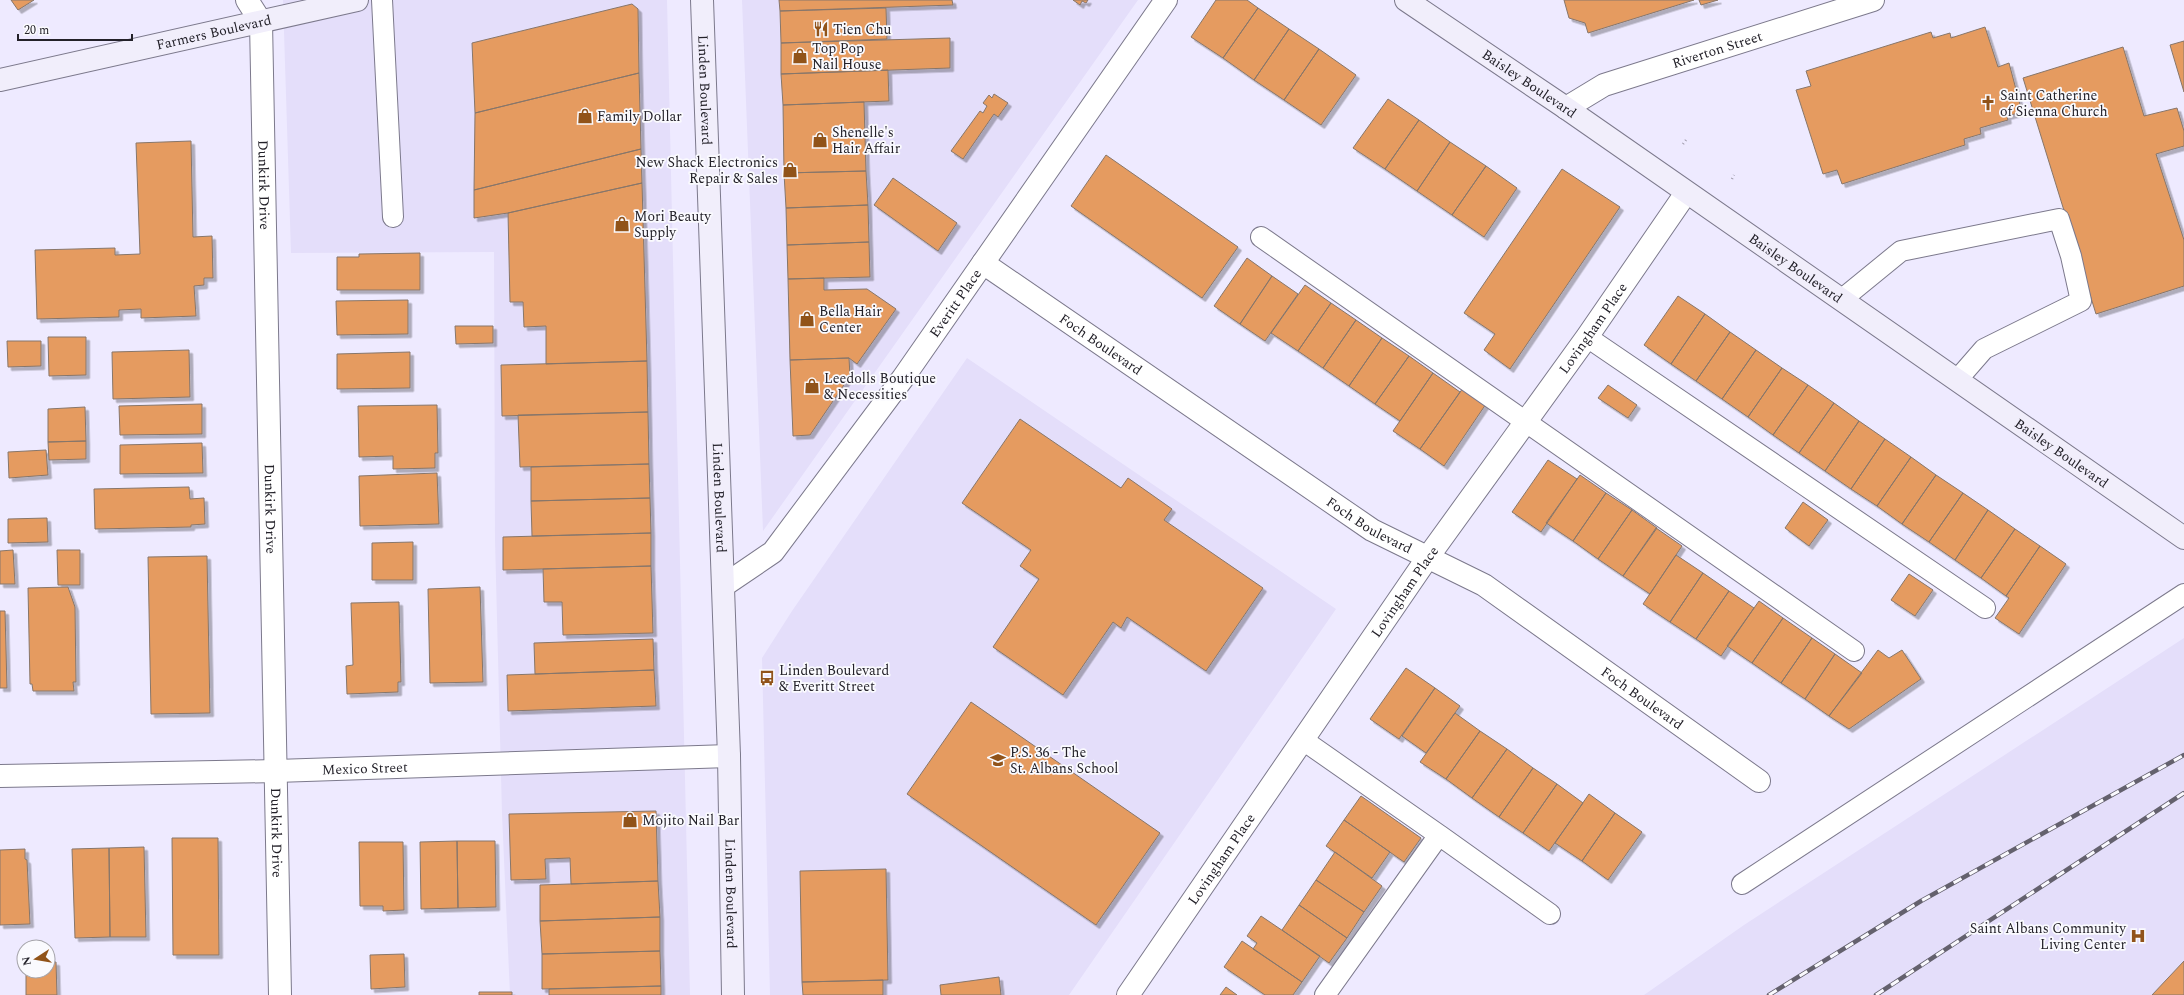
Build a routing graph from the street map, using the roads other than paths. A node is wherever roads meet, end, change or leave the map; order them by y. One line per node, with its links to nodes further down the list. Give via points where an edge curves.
1 (247, 0): 8 (street)
2 (357, 0): 8 (main road, Farmers Boulevard)
3 (382, 0): 12 (lane)
4 (702, 0): 21 (main road, Linden Boulevard)
5 (1166, 0): 14 (street, Everitt Place)
6 (1406, 0): 10 (main road, Baisley Boulevard)
7 (1873, 0): 10 (street, Riverton Street, via 1604,85)
8 (261, 22): 9 (main road, Farmers Boulevard); 27 (street, Dunkirk Drive)
9 (0, 80)
10 (1566, 108): 11 (main road, Baisley Boulevard)
11 (1686, 193): 15 (main road, Baisley Boulevard); 16 (street, Lovingham Place)
12 (393, 217)
13 (1262, 237): 18 (lane)
14 (983, 263): 20 (street, Foch Boulevard, via 1372,530); 21 (street, Everitt Place, via 903,378 773,552)
15 (1841, 300): 17 (main road, Baisley Boulevard); 17 (lane, via 1901,251 2059,219 2071,256 2080,301 1984,349)
16 (1587, 337): 18 (street, Lovingham Place); 23 (lane)
17 (1957, 380): 19 (main road, Baisley Boulevard)
18 (1526, 422): 20 (street, Lovingham Place); 24 (lane)
19 (2184, 538)
20 (1428, 557): 25 (street, Lovingham Place); 29 (street, Foch Boulevard, via 1484,584)
21 (723, 586): 26 (main road, Linden Boulevard)
22 (2184, 594): 31 (lane)
23 (1985, 608)
24 (1854, 651)
25 (1303, 740): 30 (lane); 35 (street, Lovingham Place)
26 (729, 756): 27 (street, Mexico Street); 34 (main road, Linden Boulevard)
27 (276, 771): 28 (street, Mexico Street); 33 (street, Dunkirk Drive)
28 (0, 776)
29 (1759, 781)
30 (1439, 835): 32 (lane); 36 (lane)
31 (1742, 884)
32 (1550, 914)
33 (280, 995)
34 (733, 995)
35 (1128, 995)
36 (1325, 995)

